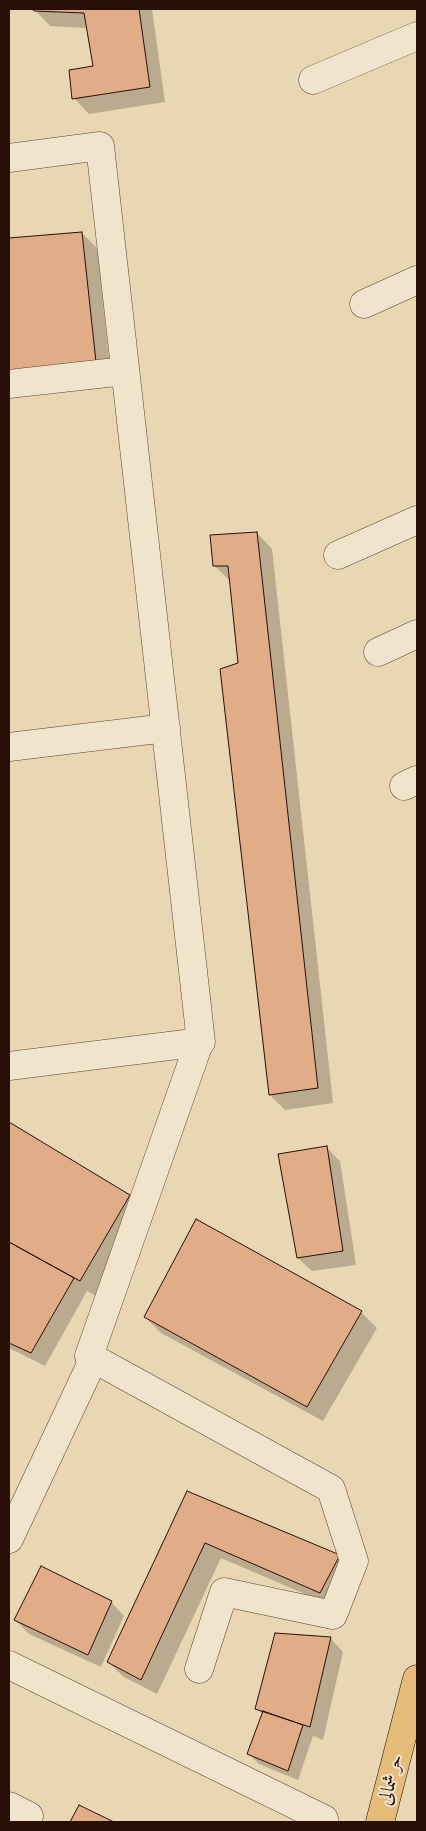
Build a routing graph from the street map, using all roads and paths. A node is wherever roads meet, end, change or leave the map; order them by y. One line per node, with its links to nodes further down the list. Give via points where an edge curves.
1 (417, 36): 2 (street)
2 (313, 80)
3 (9, 158): 6 (street, via 100,146)
4 (417, 280): 5 (street)
5 (364, 304)
6 (126, 371): 7 (street); 12 (street)
7 (9, 384)
8 (417, 520): 9 (street)
9 (338, 555)
10 (417, 634): 11 (street)
11 (378, 652)
12 (166, 728): 13 (street); 14 (street)
13 (9, 747)
14 (199, 1043): 15 (street); 16 (street, via 89,1356)
15 (9, 1066)
16 (94, 1358): 17 (street); 19 (street, via 331,1488 354,1561 333,1615 224,1592)
17 (9, 1539)
18 (9, 1665): 22 (street)
19 (199, 1669)
20 (417, 1679): 24 (main road, حر شمالی)
21 (9, 1806): 23 (street, via 28,1816)
22 (324, 1819)
23 (28, 1822)
24 (380, 1822)

